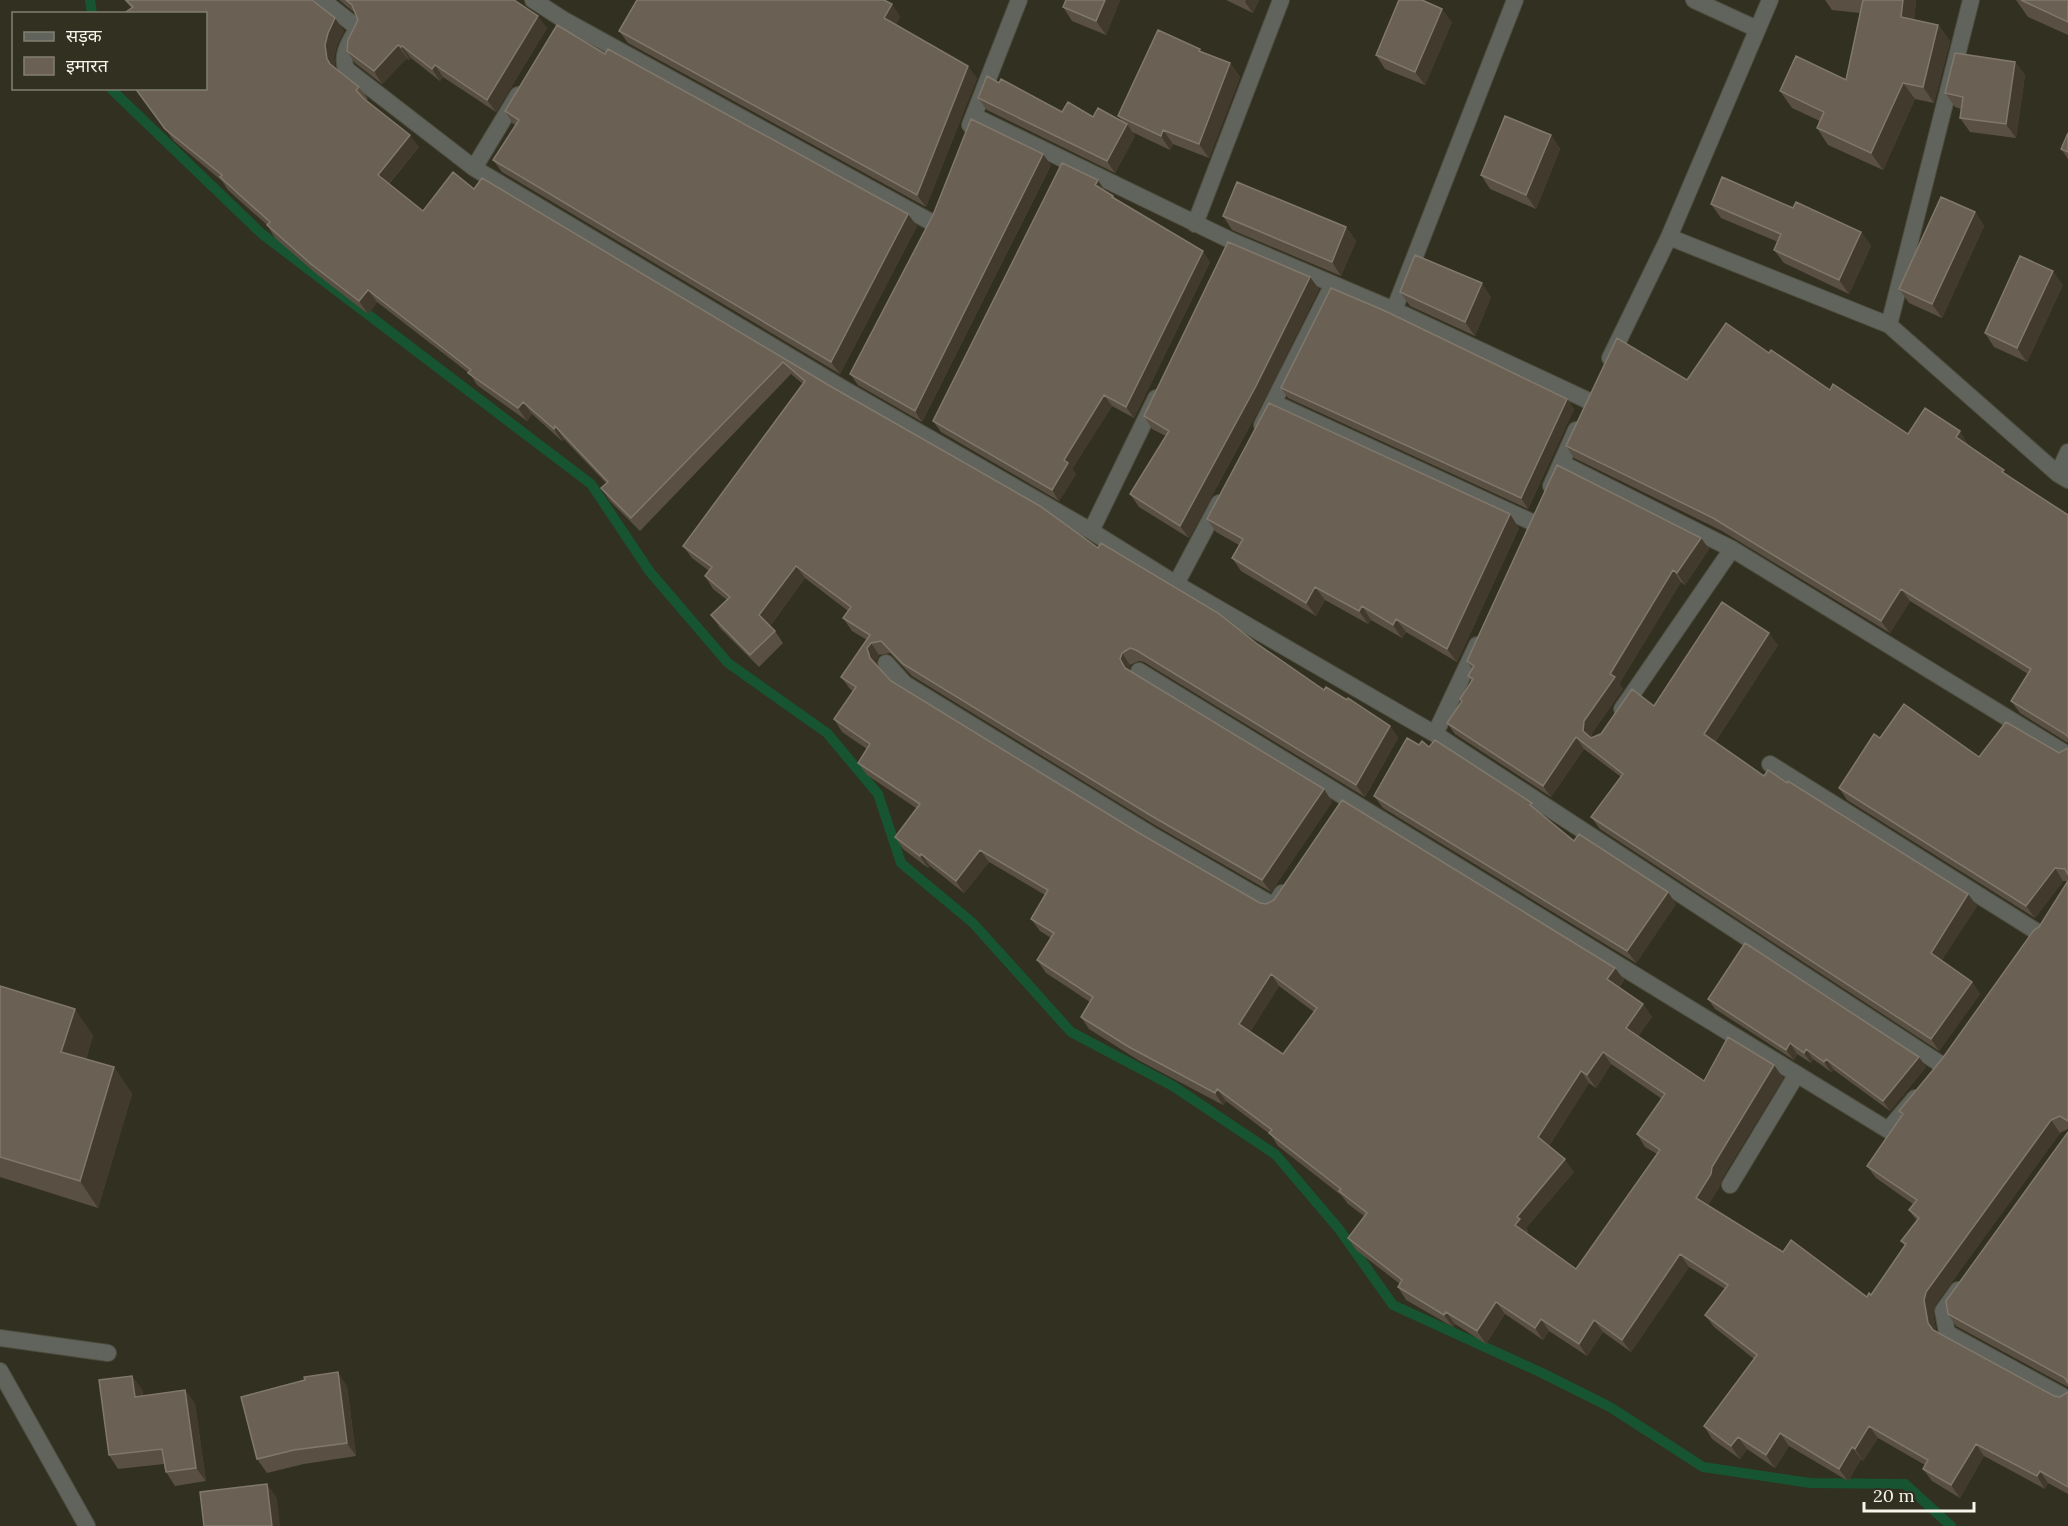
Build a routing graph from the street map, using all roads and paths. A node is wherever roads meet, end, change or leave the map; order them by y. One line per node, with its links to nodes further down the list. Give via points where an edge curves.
1 (322, 0): 13 (street, via 354,25 356,31 345,52 346,69)
2 (533, 0): 14 (street, via 561,25)
3 (1019, 0): 11 (street)
4 (1281, 0): 15 (street)
5 (1515, 0): 18 (street)
6 (1694, 0): 9 (street)
7 (1770, 0): 9 (street)
8 (1971, 0): 19 (street)
9 (1756, 29): 16 (street)
10 (528, 79): 13 (street)
11 (974, 116): 12 (street); 15 (street, via 1063,165)
12 (965, 137)
13 (474, 168): 28 (street, via 930,431)
14 (930, 222)
15 (1195, 224): 17 (street, via 1229,246)
16 (1669, 237): 19 (street); 20 (street)
17 (1333, 284): 18 (street); 22 (street)
18 (1394, 310): 25 (street, via 1592,396)
19 (1889, 325): 26 (street)
20 (1604, 370)
21 (1164, 381): 28 (street)
22 (1274, 403): 23 (street); 25 (street, via 1531,529)
23 (1252, 443)
24 (2068, 452): 26 (street)
25 (1561, 463): 29 (street)
26 (2063, 477)
27 (1225, 494): 30 (street)
28 (1091, 531): 30 (street)
29 (1732, 549): 34 (street); 36 (street)
30 (1176, 584): 35 (street, via 1416,729)
31 (1485, 629): 35 (street)
32 (886, 663): 38 (street, via 905,684 1274,906)
33 (1139, 671): 40 (street, via 1344,803 1372,807)
34 (1614, 720)
35 (1435, 734): 40 (street, via 1945,1061 1888,1130)
36 (2068, 755)
37 (1770, 764): 39 (street, via 2035,938)
38 (1294, 877)
39 (2050, 916)
40 (1797, 1074): 41 (street)
41 (1730, 1185)
42 (1971, 1273): 46 (street, via 1943,1311 1947,1333)
43 (0, 1338): 44 (street)
44 (108, 1353)
45 (0, 1371): 47 (street)
46 (2068, 1399)
47 (87, 1526)

